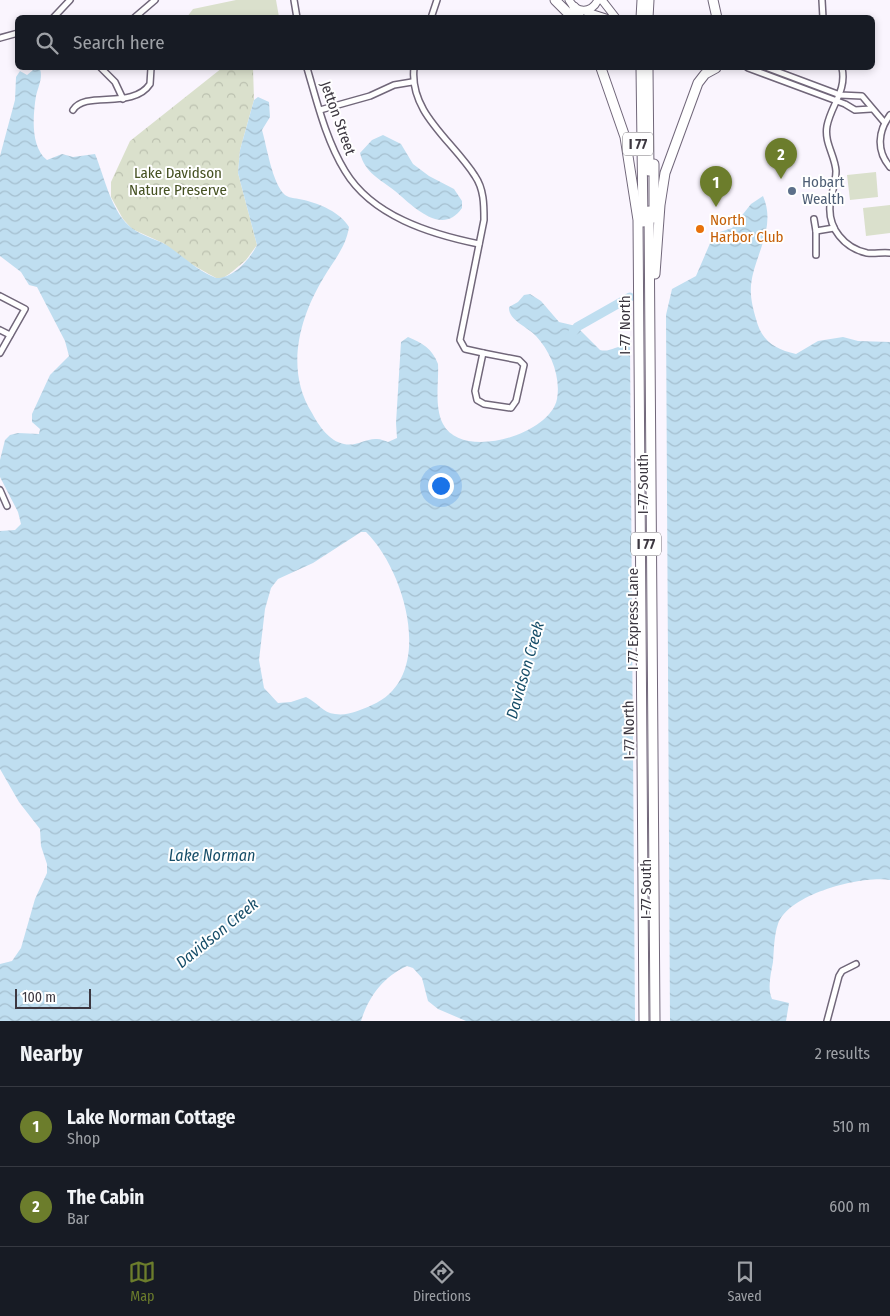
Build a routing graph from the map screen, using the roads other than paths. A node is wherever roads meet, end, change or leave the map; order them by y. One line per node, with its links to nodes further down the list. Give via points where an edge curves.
1 (70, 0): 15 (street)
2 (155, 0): 16 (street)
3 (294, 0): 17 (street)
4 (437, 0): 18 (street)
5 (555, 0): 19 (highway)
6 (598, 0): 14 (main road, via 591,8)
7 (602, 0): 21 (main road)
8 (637, 0): 22 (highway)
9 (642, 0): 23 (highway)
10 (649, 0): 24 (highway)
11 (654, 0): 25 (highway)
12 (713, 0): 26 (highway)
13 (822, 0): 27 (street)
14 (574, 6): 20 (main road)
15 (56, 15)
16 (138, 15)
17 (296, 15)
18 (431, 15)
19 (570, 15)
20 (598, 15)
21 (614, 15)
22 (636, 15)
23 (641, 15)
24 (648, 15)
25 (653, 15)
26 (716, 15)
27 (823, 15)
28 (15, 34): 29 (street)
29 (0, 38)
30 (103, 70): 45 (street, via 115,82)
31 (151, 70): 45 (street, via 147,88)
32 (308, 70): 49 (street, Jetton Street)
33 (414, 70): 43 (street)
34 (601, 70): 54 (highway, via 625,137)
35 (636, 70): 54 (highway, I 77)
36 (641, 70): 70 (highway, I 77 Express Lane / I 77)
37 (648, 70): 71 (highway, I 77 Express Lane / I 77)
38 (653, 70): 60 (highway, I-77 South / I 77)
39 (712, 70): 60 (highway, via 698,83 668,164 661,200)
40 (753, 70): 46 (street)
41 (773, 70): 44 (street)
42 (842, 70): 44 (street)
43 (412, 82): 49 (street); 57 (street, via 420,104 481,188 484,220)
44 (840, 95): 46 (street); 47 (street, via 862,96)
45 (123, 99): 48 (street, via 78,104)
46 (838, 101): 47 (street, via 855,110); 55 (street, via 826,134 836,170 830,204)
47 (871, 109): 51 (street)
48 (73, 110)
49 (320, 110): 57 (street, Jetton Street, via 337,156 350,179 366,196 416,227)
50 (890, 114): 51 (street)
51 (884, 122): 52 (street, via 880,150)
52 (890, 167)
53 (814, 219): 56 (street)
54 (638, 220): 69 (highway, I-77 North / I 77)
55 (834, 228): 56 (street); 58 (street, via 845,242 860,250)
56 (816, 231): 59 (street)
57 (479, 244): 65 (street, via 460,340 466,349)
58 (890, 253)
59 (816, 255)
60 (655, 276): 72 (highway, I-77 South / I 77)
61 (0, 296): 63 (street, via 25,309)
62 (0, 330): 63 (street)
63 (10, 335): 64 (street)
64 (0, 353)
65 (483, 353): 65 (street, via 519,360 524,365 516,401 511,408 477,400 475,391)
66 (0, 490): 67 (street)
67 (7, 506)
68 (856, 964): 73 (street, via 839,976)
69 (644, 1021)
70 (649, 1021)
71 (655, 1021)
72 (660, 1021)
73 (827, 1021)

